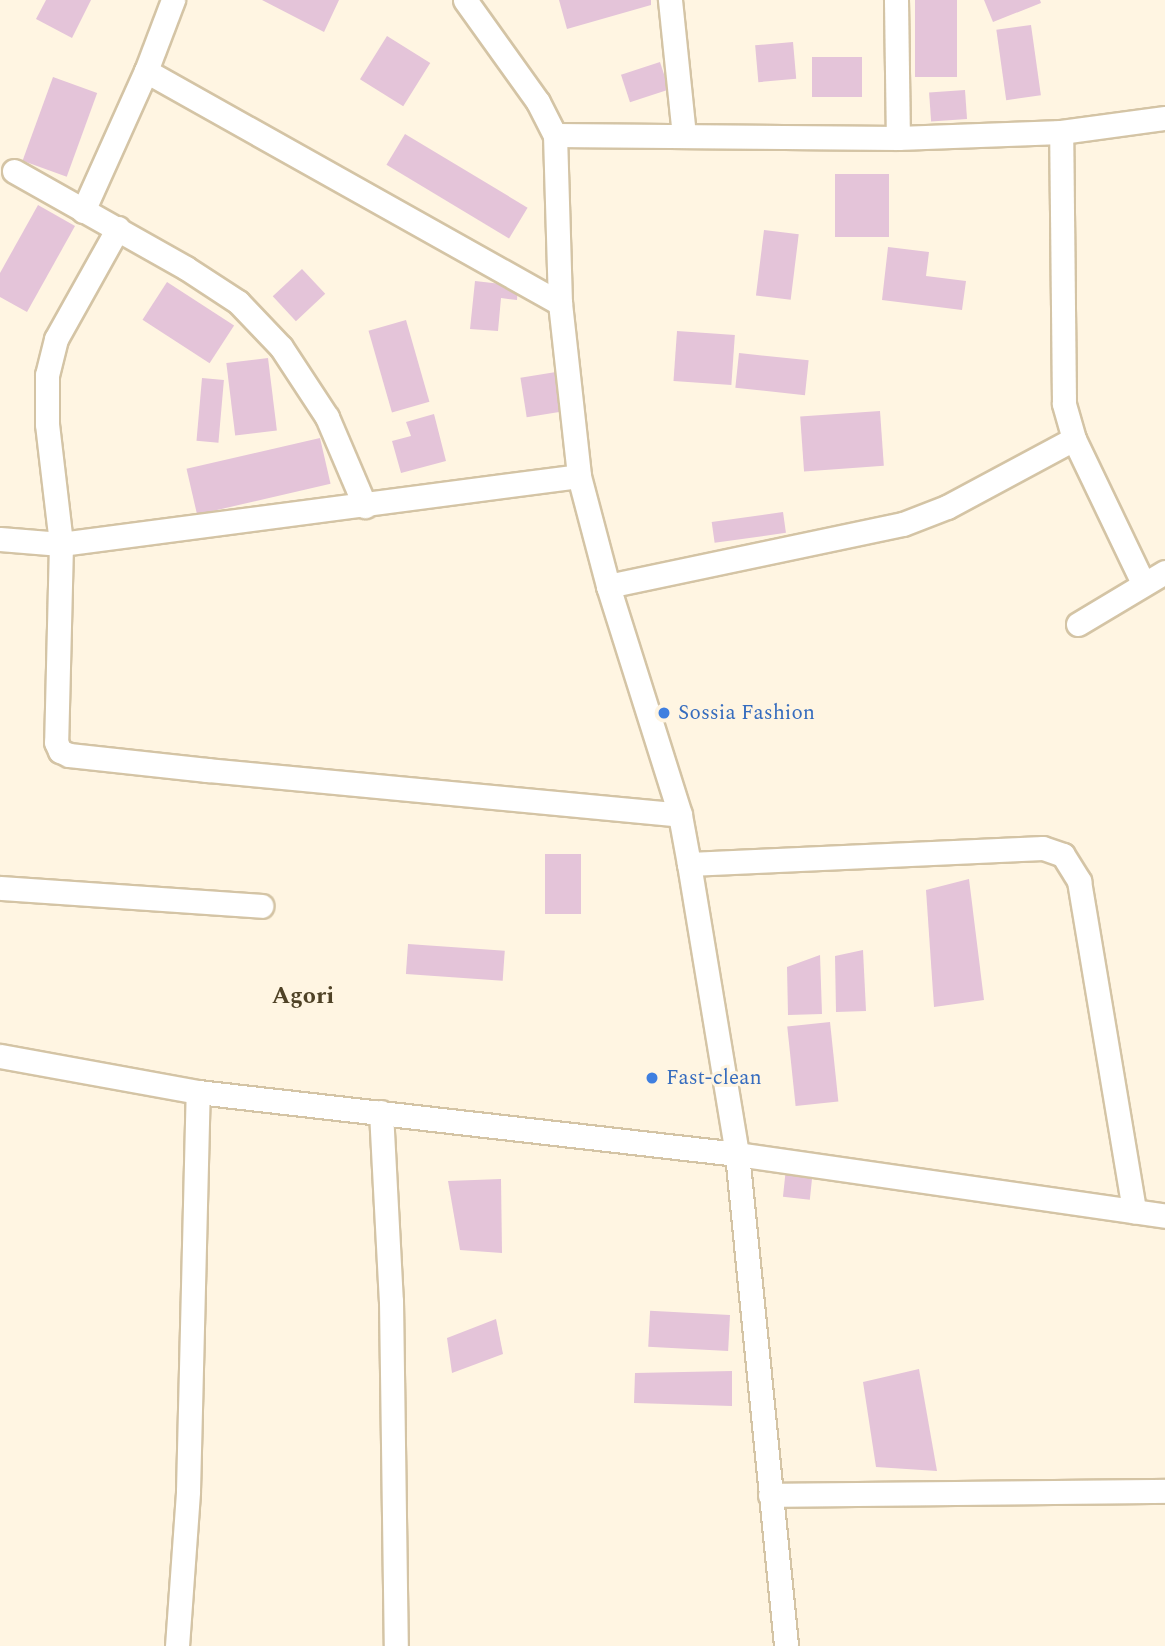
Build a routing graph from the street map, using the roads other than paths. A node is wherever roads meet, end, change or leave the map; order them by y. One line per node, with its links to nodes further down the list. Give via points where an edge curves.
1 (173, 0): 5 (street)
2 (466, 0): 8 (street, via 538,102)
3 (670, 0): 9 (street)
4 (896, 0): 10 (street)
5 (146, 71): 12 (street); 14 (street)
6 (1165, 118): 7 (street)
7 (1061, 132): 10 (street); 15 (street, via 1064,403)
8 (555, 135): 9 (street); 14 (street)
9 (684, 135): 10 (street)
10 (898, 138)
11 (14, 171): 12 (street)
12 (83, 211): 13 (street)
13 (118, 228): 17 (street, via 238,302 281,347 327,416); 19 (street, via 56,339 47,375 47,424)
14 (560, 303): 16 (street)
15 (1074, 439): 21 (street); 22 (street, via 947,507 903,524)
16 (579, 476): 17 (street); 22 (street)
17 (365, 506): 19 (street)
18 (0, 539): 19 (street)
19 (61, 544): 24 (street, via 56,742 60,751 69,755)
20 (1165, 572): 21 (street)
21 (1143, 583): 23 (street)
22 (608, 586): 24 (street)
23 (1078, 624)
24 (680, 815): 25 (street)
25 (689, 864): 31 (street); 32 (street, via 1043,848 1063,855 1079,881)
26 (0, 888): 27 (street)
27 (261, 906)
28 (0, 1056): 29 (street)
29 (198, 1092): 30 (street); 36 (street, via 188,1491)
30 (381, 1112): 31 (street); 37 (street, via 391,1301)
31 (737, 1154): 32 (street); 35 (street)
32 (1134, 1211): 33 (street)
33 (1165, 1216)
34 (1165, 1491): 35 (street)
35 (770, 1495): 38 (street)
36 (177, 1646)
37 (396, 1646)
38 (786, 1646)

